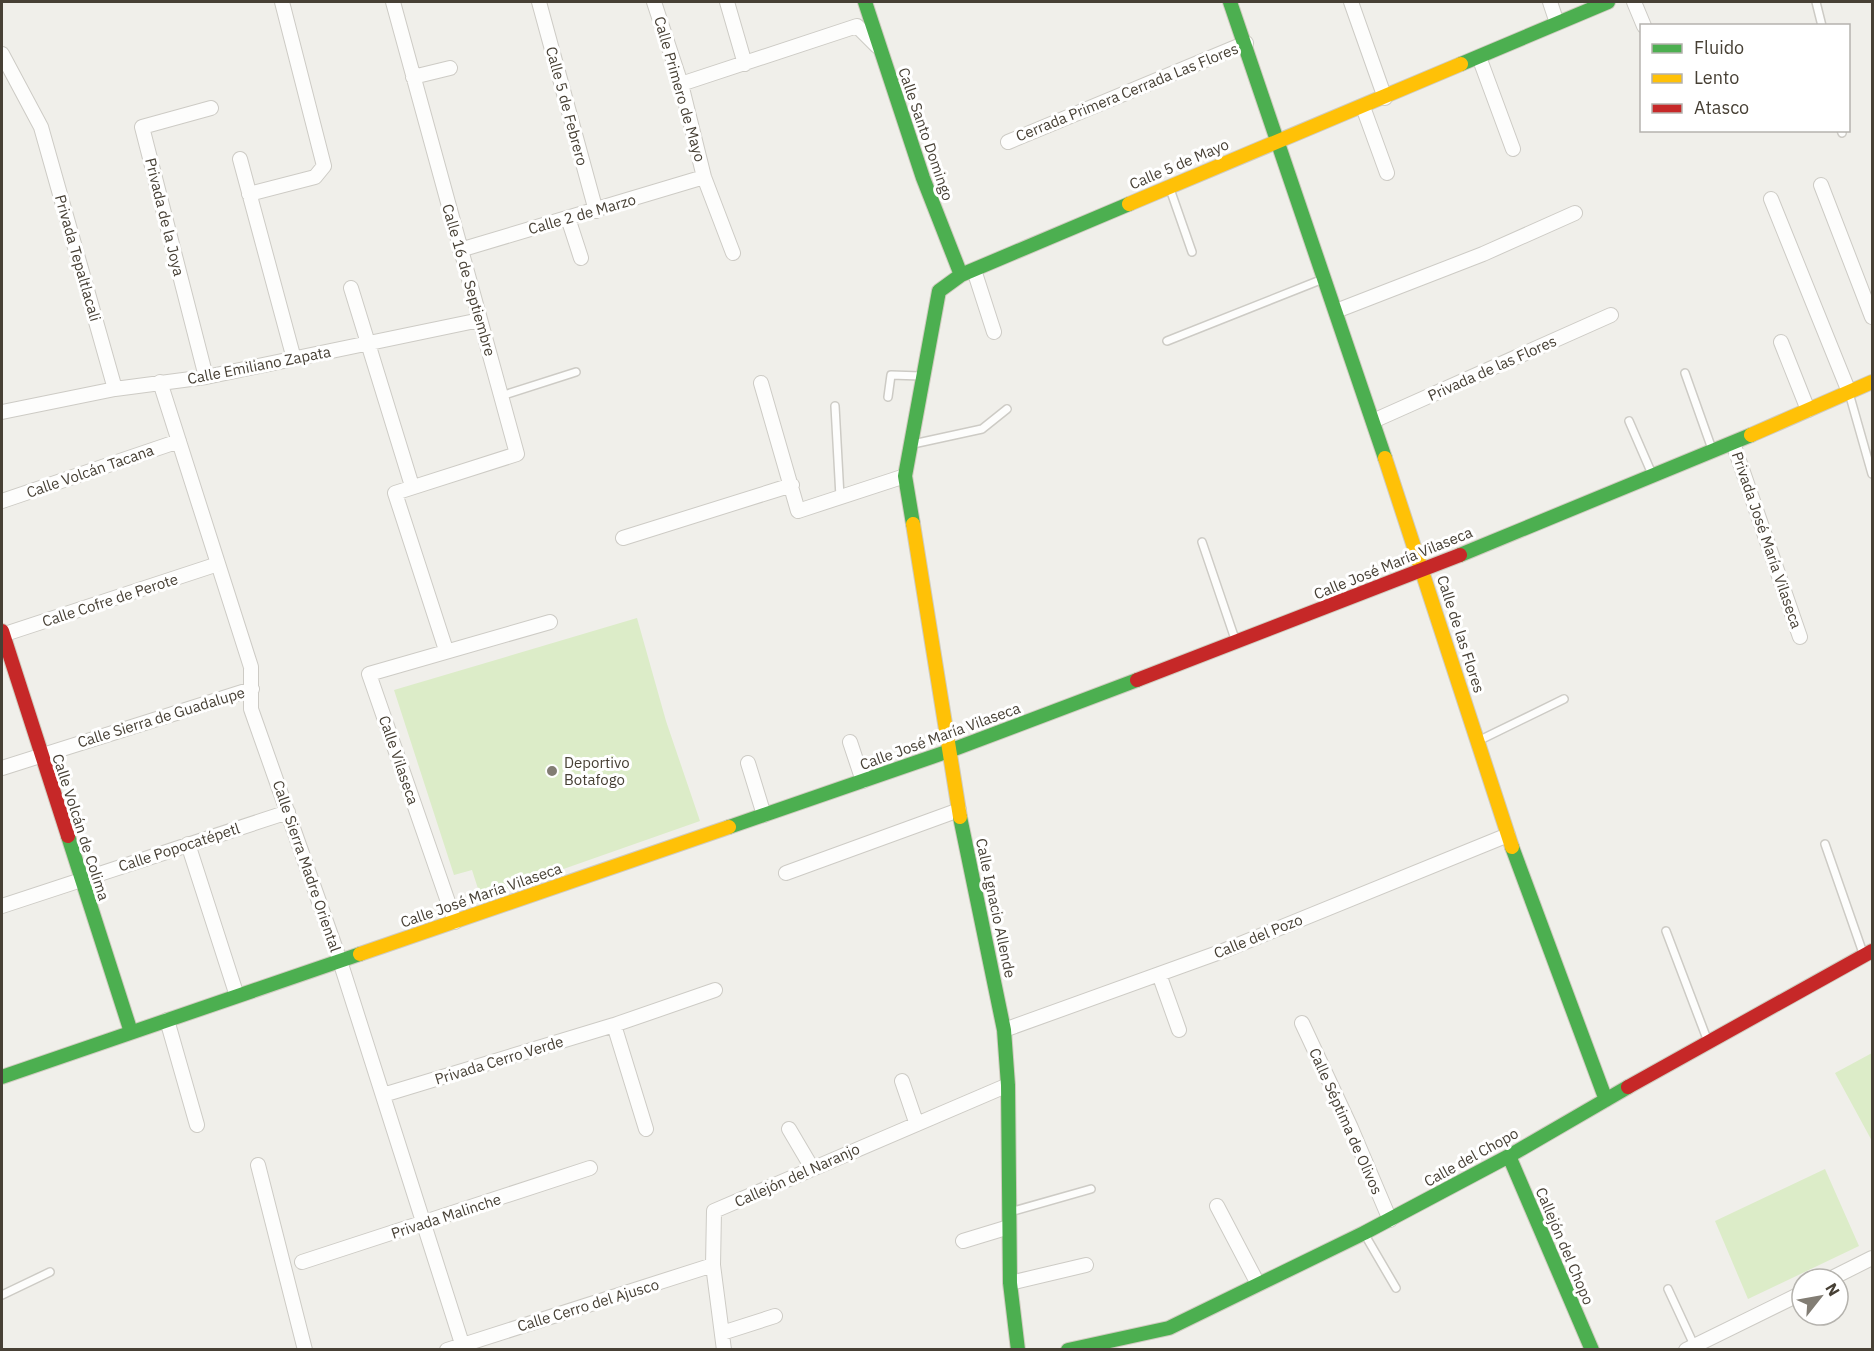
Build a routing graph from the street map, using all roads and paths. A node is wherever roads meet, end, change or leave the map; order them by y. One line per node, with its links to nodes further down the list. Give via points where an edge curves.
1 (282, 2): 35 (street, via 324,165 315,177)
2 (393, 2): 22 (street, Calle 16 de Septiembre)
3 (539, 2): 37 (street, Calle 5 de Febrero)
4 (654, 2): 23 (street, Calle Primero de Mayo)
5 (727, 2): 20 (street)
6 (865, 2): 17 (street, Calle Santo Domingo)
7 (1230, 2): 16 (street, Calle de las Flores)
8 (1351, 2): 24 (street)
9 (1550, 2): 13 (street)
10 (1608, 2): 13 (street, Calle 5 de Mayo)
11 (1634, 2): 14 (street)
12 (1816, 2): 15 (lane)
13 (1557, 23): 19 (street, Calle 5 de Mayo)
14 (1643, 24)
15 (1822, 24)
16 (1246, 44): 27 (street, Cerrada Primera Cerrada Las Flores); 28 (street, Calle de las Flores)
17 (879, 48): 20 (street, via 856,26); 44 (street, Calle Santo Domingo, via 923,178)
18 (2, 54): 63 (street, Privada Tepaltlacali, via 41,127)
19 (1479, 57): 24 (street, Calle 5 de Mayo); 29 (street)
20 (745, 64): 23 (street)
21 (450, 68): 22 (street)
22 (413, 77): 40 (street, Calle 16 de Septiembre)
23 (681, 84): 32 (street, Calle Primero de Mayo)
24 (1385, 98): 25 (street, Calle 5 de Mayo)
25 (1363, 107): 28 (street, Calle 5 de Mayo); 31 (street)
26 (211, 108): 59 (street, Privada de la Joya, via 142,127)
27 (1008, 141)
28 (1279, 141): 34 (street, Calle 5 de Mayo); 45 (street, Calle de las Flores)
29 (1513, 149)
30 (240, 159): 35 (street)
31 (1387, 173)
32 (704, 177): 37 (street, Calle 2 de Marzo); 42 (street, Calle Primero de Mayo)
33 (1821, 185): 49 (street)
34 (1169, 186): 41 (lane); 44 (street, Calle 5 de Mayo)
35 (249, 194): 55 (street)
36 (1771, 199): 64 (street)
37 (596, 211): 39 (street, Calle 2 de Marzo)
38 (1575, 213): 47 (street, via 1483,254)
39 (568, 218): 40 (street, Calle 2 de Marzo); 43 (street)
40 (460, 250): 50 (street, Calle 16 de Septiembre)
41 (1192, 252)
42 (733, 253)
43 (580, 258)
44 (968, 273): 51 (street); 58 (street, Calle 5 de Mayo, via 939,291)
45 (1325, 278): 47 (street, Calle de las Flores); 52 (lane)
46 (351, 288): 54 (street)
47 (1336, 311): 71 (street, Calle de las Flores)
48 (1611, 315): 71 (street, Privada de las Flores)
49 (1872, 317)
50 (480, 320): 54 (street, Calle Emiliano Zapata); 65 (street, Calle 16 de Septiembre)
51 (994, 332)
52 (1167, 341)
53 (1781, 342): 69 (street)
54 (368, 343): 55 (street, Calle Emiliano Zapata); 81 (street)
55 (294, 359): 59 (street, Calle Emiliano Zapata)
56 (576, 372): 65 (lane)
57 (1685, 373): 76 (lane)
58 (924, 376): 66 (lane, via 891,375); 75 (street, Calle 5 de Mayo)
59 (206, 377): 60 (street, Calle Emiliano Zapata)
60 (160, 382): 63 (street, Calle Emiliano Zapata); 73 (street, Calle Sierra Madre Oriental)
61 (1872, 382): 64 (street, Calle José María Vilaseca)
62 (761, 383): 80 (street)
63 (115, 389): 70 (street, Calle Emiliano Zapata)
64 (1849, 392): 69 (street, Calle José María Vilaseca); 77 (lane)
65 (501, 396): 81 (street, Calle 16 de Septiembre, via 516,454)
66 (888, 397)
67 (835, 406): 82 (lane)
68 (1007, 409): 75 (lane, via 982,429)
69 (1809, 410): 74 (street, Calle José María Vilaseca)
70 (2, 412)
71 (1373, 421): 87 (street, Calle de las Flores)
72 (1629, 421): 79 (lane)
73 (179, 441): 83 (street, Calle Volcán Tacana); 86 (street, Calle Sierra Madre Oriental)
74 (1733, 443): 76 (street, Calle José María Vilaseca); 90 (street, Privada José María Vilaseca)
75 (911, 445): 78 (street, Calle 5 de Mayo)
76 (1713, 452): 79 (street, Calle José María Vilaseca)
77 (1872, 474)
78 (905, 476): 82 (street); 97 (street, Calle Ignacio Allende)
79 (1653, 476): 87 (street, Calle José María Vilaseca)
80 (792, 485): 82 (street, via 798,511); 84 (street)
81 (412, 486): 92 (street, via 395,493)
82 (840, 497)
83 (2, 501)
84 (623, 538)
85 (1202, 542): 91 (lane)
86 (218, 564): 89 (street, Calle Cofre de Perote); 93 (street, Calle Sierra Madre Oriental, via 251,667)
87 (1422, 568): 91 (street, Calle José María Vilaseca); 95 (street, Calle de las Flores)
88 (550, 622): 92 (street, Calle Vilaseca)
89 (2, 634): 98 (street, Calle Volcán de Colima)
90 (1800, 638)
91 (1236, 643): 97 (street, Calle José María Vilaseca)
92 (446, 650): 111 (street, Calle Vilaseca, via 369,674)
93 (252, 689): 98 (street, Calle Sierra de Guadalupe); 103 (street, Calle Sierra Madre Oriental, via 251,709)
94 (1564, 699): 95 (lane)
95 (1478, 741): 105 (street, Calle de las Flores)
96 (850, 742): 101 (street)
97 (949, 751): 101 (street, Calle José María Vilaseca); 102 (street, Calle Ignacio Allende)
98 (40, 754): 100 (street, Calle Sierra de Guadalupe); 109 (street, Calle Volcán de Colima)
99 (748, 763): 104 (street)
100 (2, 768)
101 (863, 781): 104 (street, Calle José María Vilaseca)
102 (959, 810): 108 (street); 121 (street, Calle Ignacio Allende)
103 (288, 812): 106 (street, Calle Popocatépetl); 114 (street, Calle Sierra Madre Oriental)
104 (764, 815): 111 (street, Calle José María Vilaseca)
105 (1508, 835): 115 (street, Calle del Pozo); 129 (street, Calle de las Flores)
106 (188, 844): 109 (street, Calle Popocatépetl); 117 (street)
107 (1825, 844): 113 (lane)
108 (786, 873)
109 (81, 878): 110 (street, Calle Popocatépetl); 123 (street, Calle Volcán de Colima)
110 (2, 906)
111 (455, 922): 114 (street, Calle José María Vilaseca)
112 (1666, 931): 124 (lane)
113 (1868, 953): 124 (street, Calle del Chopo)
114 (340, 961): 117 (street, Calle José María Vilaseca); 128 (street, Calle Sierra Madre Oriental)
115 (1160, 974): 121 (street, Calle del Pozo); 122 (street)
116 (714, 990): 120 (street, Privada Cerro Verde)
117 (237, 996): 118 (street, Calle José María Vilaseca)
118 (167, 1020): 123 (street, Calle José María Vilaseca); 131 (street)
119 (1302, 1023): 141 (street, Calle Séptima de Olivos)
120 (614, 1025): 128 (street, Privada Cerro Verde); 132 (street)
121 (1004, 1030): 127 (street, Calle Ignacio Allende)
122 (1179, 1030)
123 (131, 1032): 125 (street, Calle José María Vilaseca)
124 (1708, 1041): 129 (street, Calle del Chopo)
125 (2, 1077)
126 (902, 1081): 130 (street)
127 (1008, 1085): 130 (street, Callejón del Naranjo); 140 (street, Calle Ignacio Allende)
128 (383, 1095): 142 (street, Calle Sierra Madre Oriental)
129 (1606, 1100): 134 (street, Calle del Chopo)
130 (916, 1122): 137 (street, Callejón del Naranjo)
131 (197, 1125)
132 (646, 1129)
133 (789, 1129): 137 (street)
134 (1509, 1156): 141 (street, Calle del Chopo); 167 (street, Callejón del Chopo)
135 (258, 1165): 162 (street)
136 (590, 1168): 142 (street, Privada Malinche)
137 (812, 1168): 149 (street, Callejón del Naranjo, via 714,1211)
138 (1091, 1189): 140 (lane)
139 (1216, 1206): 153 (street)
140 (1008, 1213): 143 (street, Calle Ignacio Allende)
141 (1389, 1220): 144 (street, Calle del Chopo)
142 (424, 1224): 147 (street, Privada Malinche); 160 (street, Calle Sierra Madre Oriental)
143 (1009, 1227): 145 (street); 152 (street, Calle Ignacio Allende)
144 (1364, 1233): 153 (street, Calle del Chopo); 154 (lane)
145 (963, 1241)
146 (1872, 1258): 150 (street)
147 (302, 1262)
148 (1086, 1264): 152 (street)
149 (713, 1265): 159 (street, Callejón del Naranjo); 160 (street, Calle Cerro del Ajusco)
150 (1850, 1269)
151 (50, 1272): 156 (lane)
152 (1010, 1283): 165 (street, Calle Ignacio Allende)
153 (1258, 1284): 166 (street, Calle del Chopo, via 1169,1328)
154 (1396, 1287)
155 (1668, 1289): 161 (lane)
156 (2, 1295)
157 (1790, 1299): 161 (street)
158 (775, 1316): 159 (street)
159 (722, 1333): 164 (street, Callejón del Naranjo)
160 (464, 1347): 163 (street, Calle Cerro del Ajusco)
161 (1690, 1348)
162 (305, 1350)
163 (447, 1350)
164 (724, 1350)
165 (1018, 1350)
166 (1068, 1350)
167 (1592, 1350)

